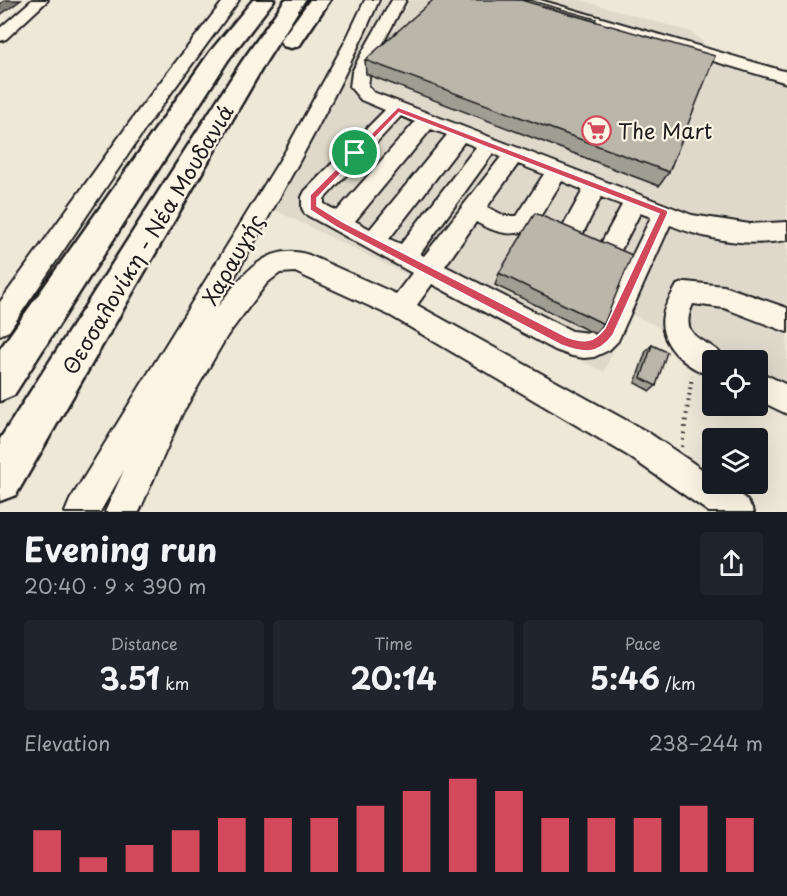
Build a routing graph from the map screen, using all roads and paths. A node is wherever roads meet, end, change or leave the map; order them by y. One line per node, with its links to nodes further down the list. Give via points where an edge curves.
1 (41, 0): 8 (street)
2 (295, 0): 14 (highway, Θεσσαλονίκη - Νέα Μουδανιά)
3 (320, 0): 14 (highway)
4 (372, 0): 38 (street, Χαραυγής, via 296,151)
5 (399, 0): 10 (street, via 358,82 367,96)
6 (524, 0): 9 (street)
7 (250, 3): 30 (street, via 145,115); 33 (highway, Θεσσαλονίκη - Νέα Μουδανιά, via 218,57)
8 (0, 36)
9 (787, 78)
10 (398, 110): 11 (street); 21 (street, via 311,200 313,208)
11 (427, 121): 12 (street); 21 (street)
12 (460, 133): 13 (street); 24 (street)
13 (489, 144): 15 (street); 26 (street)
14 (204, 147): 37 (highway, Θεσσαλονίκη - Νέα Μουδανιά)
15 (514, 154): 16 (street); 19 (street)
16 (557, 171): 17 (street); 19 (street, via 519,226 509,227)
17 (597, 186): 18 (street); 23 (street)
18 (635, 201): 20 (street); 25 (street)
19 (472, 209): 27 (street)
20 (664, 213): 22 (street, via 714,229 772,234); 27 (street, via 609,332 593,347 565,341)
21 (339, 224): 24 (street)
22 (787, 231)
23 (571, 234)
24 (374, 241): 26 (street)
25 (609, 251)
26 (405, 257): 27 (street)
27 (428, 269): 28 (street)
28 (400, 308): 39 (street, via 300,262 275,265 262,272 220,323 184,384); 40 (street, via 638,444)
29 (787, 320): 31 (street, via 716,294 686,293 678,305 677,333)
30 (0, 323)
31 (702, 367)
32 (702, 372): 36 (path)
33 (0, 382)
34 (768, 390): 35 (street)
35 (787, 400)
36 (681, 455)
37 (0, 479)
38 (82, 512)
39 (122, 512)
40 (737, 512)

